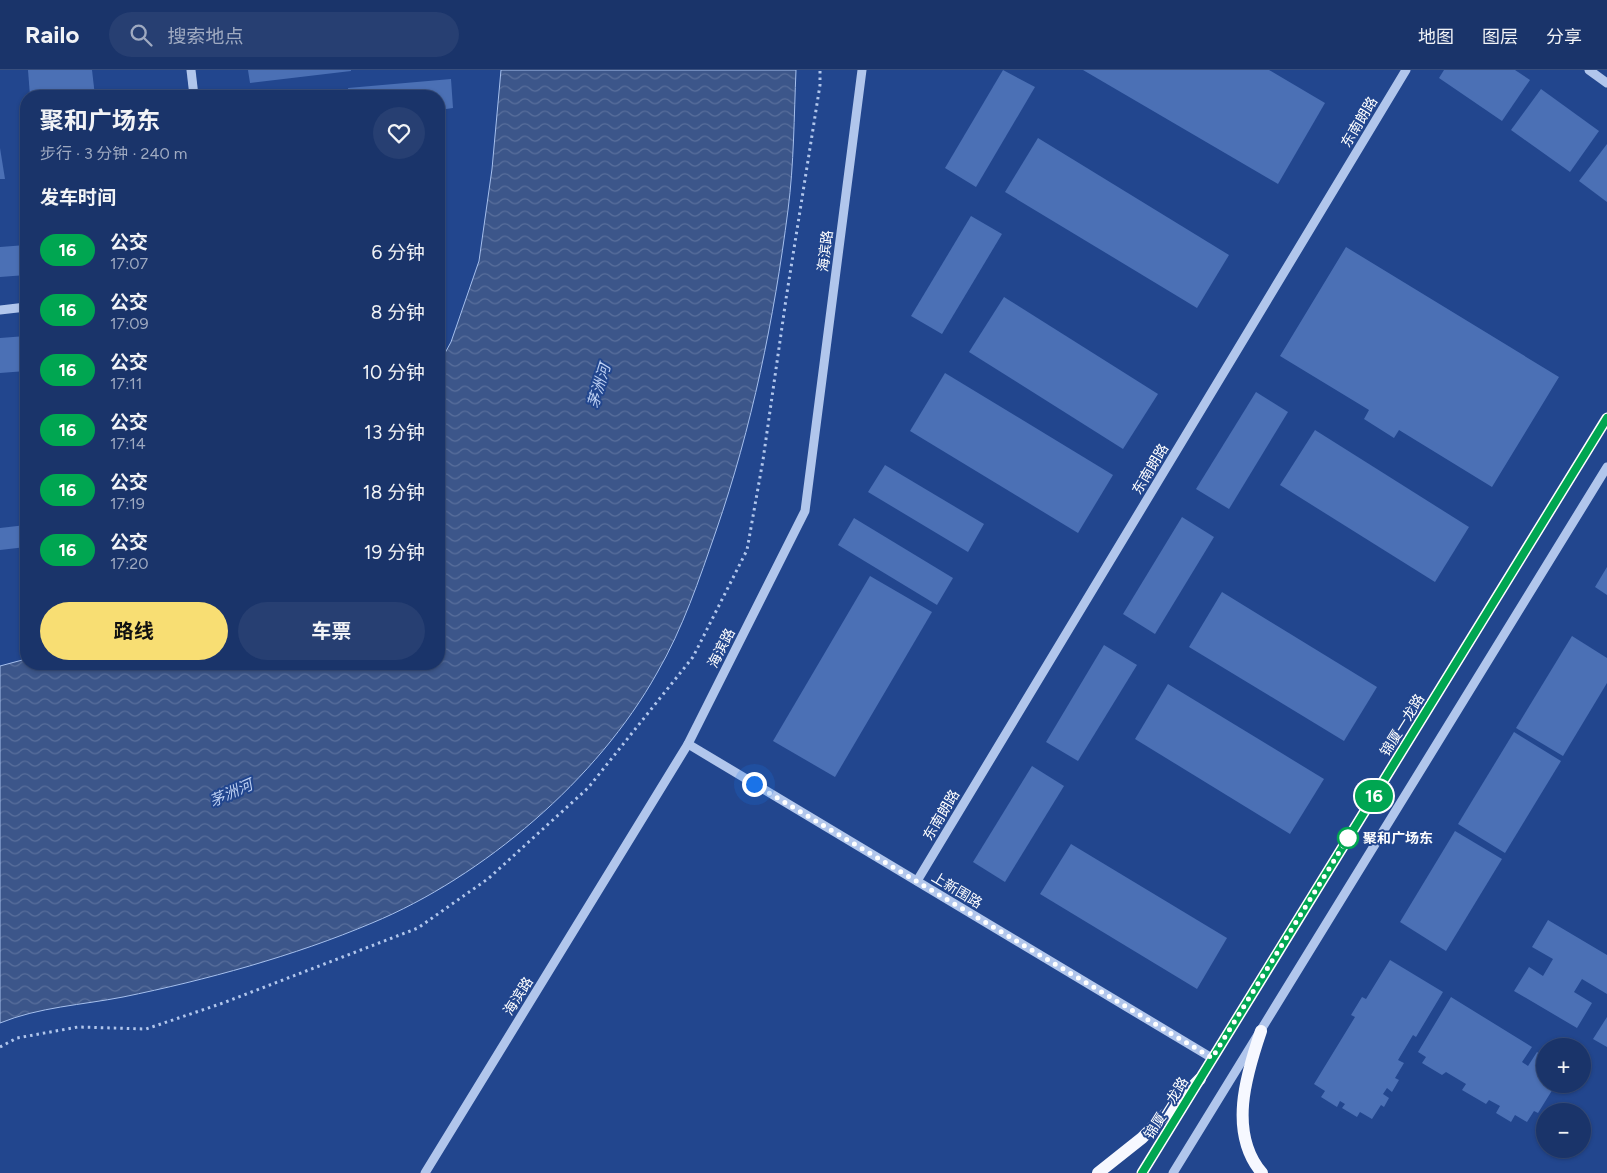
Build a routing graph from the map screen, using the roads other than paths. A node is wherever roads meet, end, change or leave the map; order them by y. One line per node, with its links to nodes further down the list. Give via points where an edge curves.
1 (191, 70): 6 (street)
2 (862, 70): 11 (street, 海滨路, via 805,512)
3 (1406, 70): 12 (street, 东南朗路)
4 (1588, 70): 5 (street)
5 (1607, 83)
6 (193, 90)
7 (20, 308): 8 (street)
8 (0, 310)
9 (1607, 418): 14 (street, 锦厦一龙路)
10 (1607, 466): 13 (street)
11 (688, 744): 12 (street, 上新围路); 16 (street, 海滨路)
12 (917, 881): 14 (street, 上新围路)
13 (1261, 1031): 19 (street); 20 (main road, via 1245,1087 1243,1119 1246,1141)
14 (1212, 1058): 15 (street, 锦厦一龙路)
15 (1200, 1079): 17 (main road, via 1142,1138); 18 (street, 锦厦一龙路)
16 (425, 1173)
17 (1098, 1173)
18 (1142, 1173)
19 (1173, 1173)
20 (1262, 1173)

